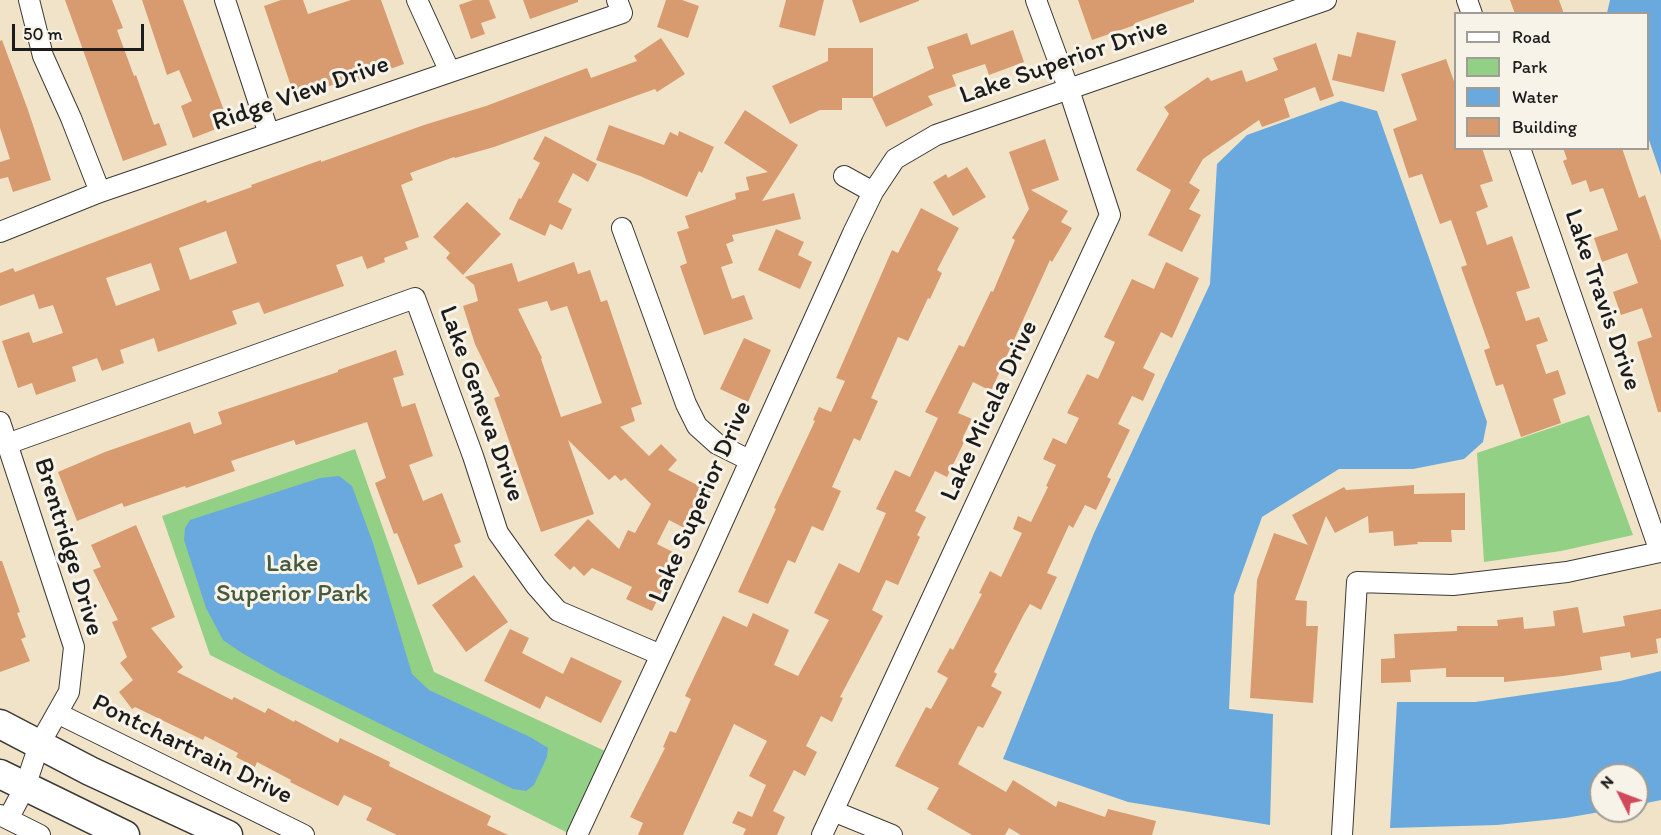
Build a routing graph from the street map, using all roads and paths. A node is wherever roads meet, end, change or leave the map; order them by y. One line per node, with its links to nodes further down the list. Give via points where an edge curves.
1 (29, 0): 12 (street, via 43,56)
2 (225, 0): 9 (street)
3 (417, 0): 7 (street)
4 (1036, 0): 8 (street, Lake Micala Drive)
5 (1326, 0): 8 (street, Lake Superior Drive)
6 (620, 7): 7 (street, Ridge View Drive)
7 (450, 72): 9 (street, Ridge View Drive)
8 (1069, 90): 13 (street, Lake Superior Drive, via 936,135 895,159); 25 (street, Lake Micala Drive, via 1110,215)
9 (269, 134): 12 (street, Ridge View Drive)
10 (1521, 150): 34 (street, Lake Travis Drive, via 1660,552 1567,572 1453,585 1357,582)
11 (844, 176): 13 (street)
12 (100, 192): 15 (street, Ridge View Drive)
13 (873, 192): 18 (street, Lake Superior Drive)
14 (622, 228): 18 (street, via 697,426 717,444)
15 (0, 232)
16 (0, 422): 17 (street, Brentridge Drive)
17 (7, 444): 19 (street, Lake Geneva Drive, via 415,298 498,533 558,611); 20 (street, Brentridge Drive, via 74,647 69,692)
18 (749, 460): 19 (street, Lake Superior Drive)
19 (661, 655): 31 (street, Lake Superior Drive)
20 (57, 713): 22 (street, Brentridge Drive); 30 (street, Pontchartrain Drive)
21 (0, 724): 22 (main road)
22 (39, 745): 24 (street, Brentridge Drive); 29 (main road)
23 (0, 774): 24 (main road)
24 (25, 787): 26 (street, Brentridge Drive); 28 (main road)
25 (833, 811): 32 (street, Lake Micala Drive); 33 (street)
26 (4, 817): 27 (street)
27 (40, 835)
28 (125, 835)
29 (228, 835)
30 (304, 835)
31 (577, 835)
32 (822, 835)
33 (892, 835)
34 (1342, 835)

